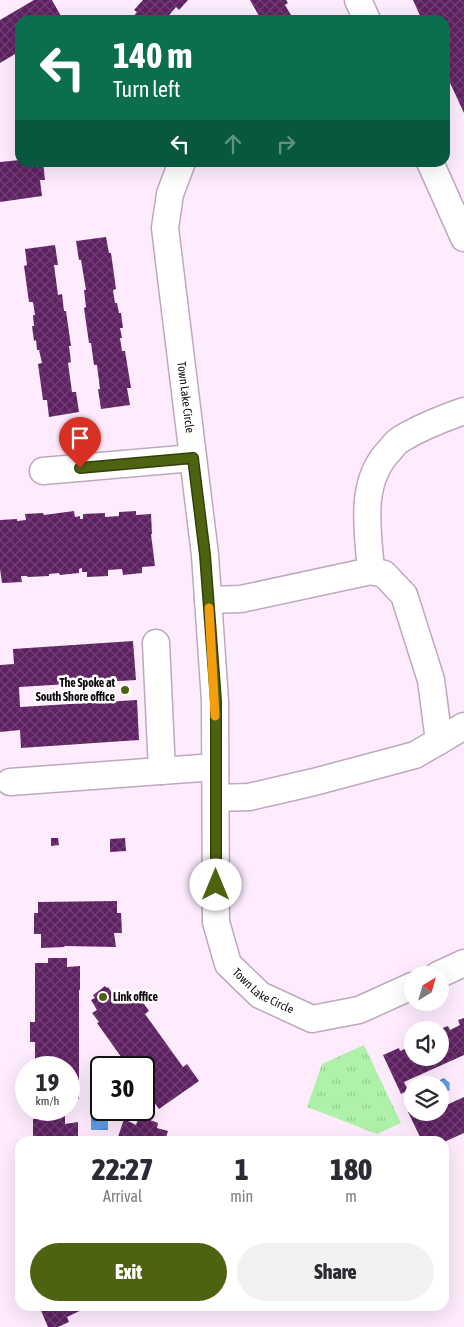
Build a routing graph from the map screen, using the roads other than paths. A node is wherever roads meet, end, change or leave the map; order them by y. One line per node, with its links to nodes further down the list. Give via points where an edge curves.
1 (358, 0): 2 (street)
2 (365, 15)
3 (180, 167): 7 (street, Town Lake Circle, via 170,194 165,228)
4 (432, 167): 5 (street)
5 (464, 238)
6 (464, 411): 9 (street, via 399,440 374,471 368,494)
7 (193, 458): 8 (street); 10 (street, Town Lake Circle)
8 (42, 471)
9 (371, 571): 10 (street, via 241,599); 13 (street, via 384,574 404,595 431,680)
10 (208, 600): 14 (street, Town Lake Circle, via 216,701)
11 (156, 643): 15 (street)
12 (464, 726): 13 (street)
13 (439, 741): 17 (street, via 415,755 314,782 249,797)
14 (215, 767): 15 (street); 17 (street, Town Lake Circle)
15 (162, 771): 16 (street)
16 (10, 782)
17 (216, 798): 20 (street, Town Lake Circle, via 216,922 228,964 260,995 312,1019 359,1010)
18 (464, 963): 19 (street)
19 (449, 970)
20 (404, 990)

